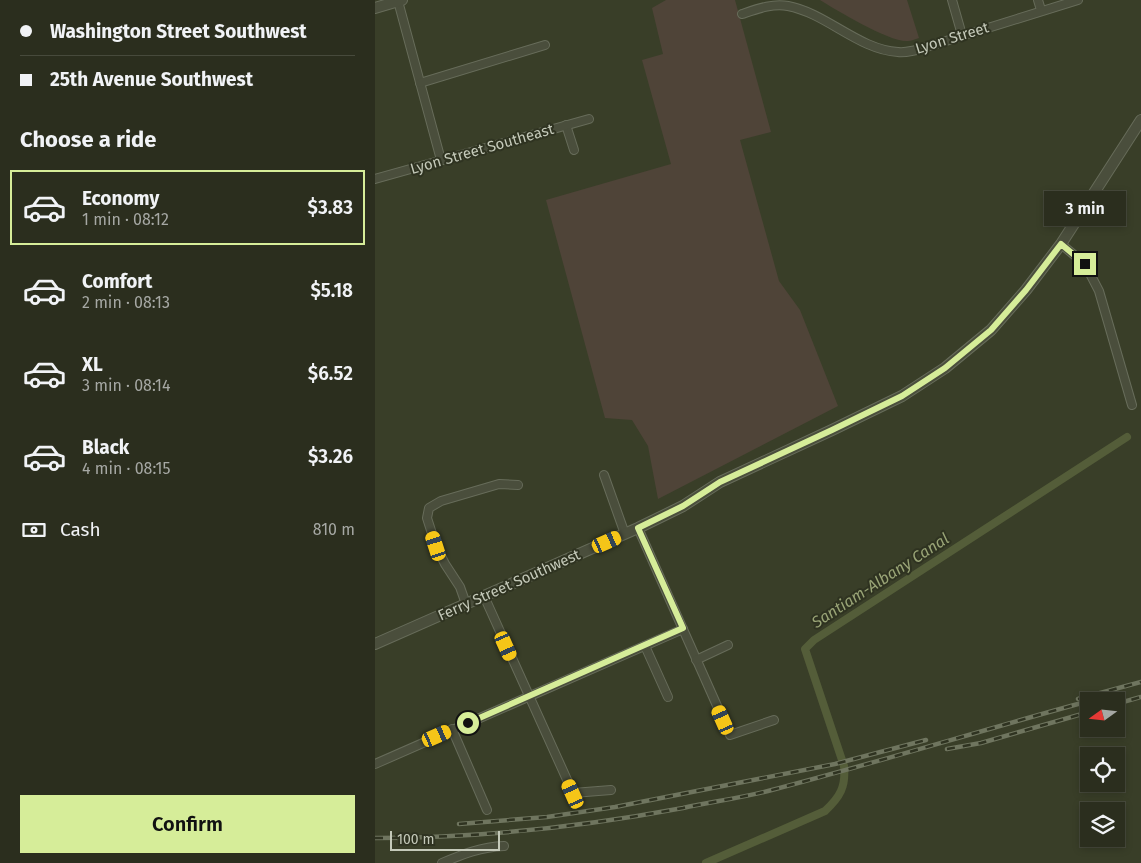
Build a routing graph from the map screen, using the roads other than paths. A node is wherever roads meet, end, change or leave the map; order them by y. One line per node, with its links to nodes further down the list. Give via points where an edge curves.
1 (952, 0): 8 (street)
2 (1038, 0): 6 (street)
3 (1078, 0): 6 (street, Lyon Street)
4 (400, 1): 5 (street); 10 (street)
5 (375, 8)
6 (1041, 10): 8 (street, Lyon Street)
7 (742, 14): 8 (street, Lyon Street, via 773,6 788,6 881,49 898,53)
8 (962, 35)
9 (545, 45): 10 (street)
10 (420, 84): 15 (street)
11 (589, 119): 13 (street, Lyon Street Southeast)
12 (1141, 120): 17 (street, Ferry Street Southwest)
13 (566, 125): 14 (street); 15 (street, Lyon Street Southeast)
14 (574, 150)
15 (441, 160): 16 (street, Lyon Street Southeast)
16 (375, 179)
17 (1061, 244): 18 (street, via 1085,264 1099,291); 21 (street, Ferry Street Southwest, via 991,330 945,368 902,396 720,482 683,506)
18 (1132, 405)
19 (604, 475): 22 (street)
20 (518, 485): 24 (street, via 499,484 441,501 429,508 427,518 436,546)
21 (638, 528): 22 (street, Ferry Street Southwest); 25 (street)
22 (625, 534): 23 (street, Ferry Street Southwest)
23 (484, 596): 24 (street, Ferry Street Southwest); 30 (street)
24 (466, 604): 26 (street, Ferry Street Southwest)
25 (683, 628): 28 (street); 29 (street)
26 (375, 644)
27 (728, 645): 29 (street)
28 (645, 646): 30 (street); 31 (street)
29 (696, 660): 32 (street, via 730,735)
30 (529, 696): 33 (street); 35 (street, via 573,794)
31 (667, 697)
32 (775, 720)
33 (452, 729): 34 (street); 36 (street)
34 (375, 764)
35 (611, 790)
36 (487, 810)
37 (505, 846): 38 (street, via 471,851)
38 (442, 863)

